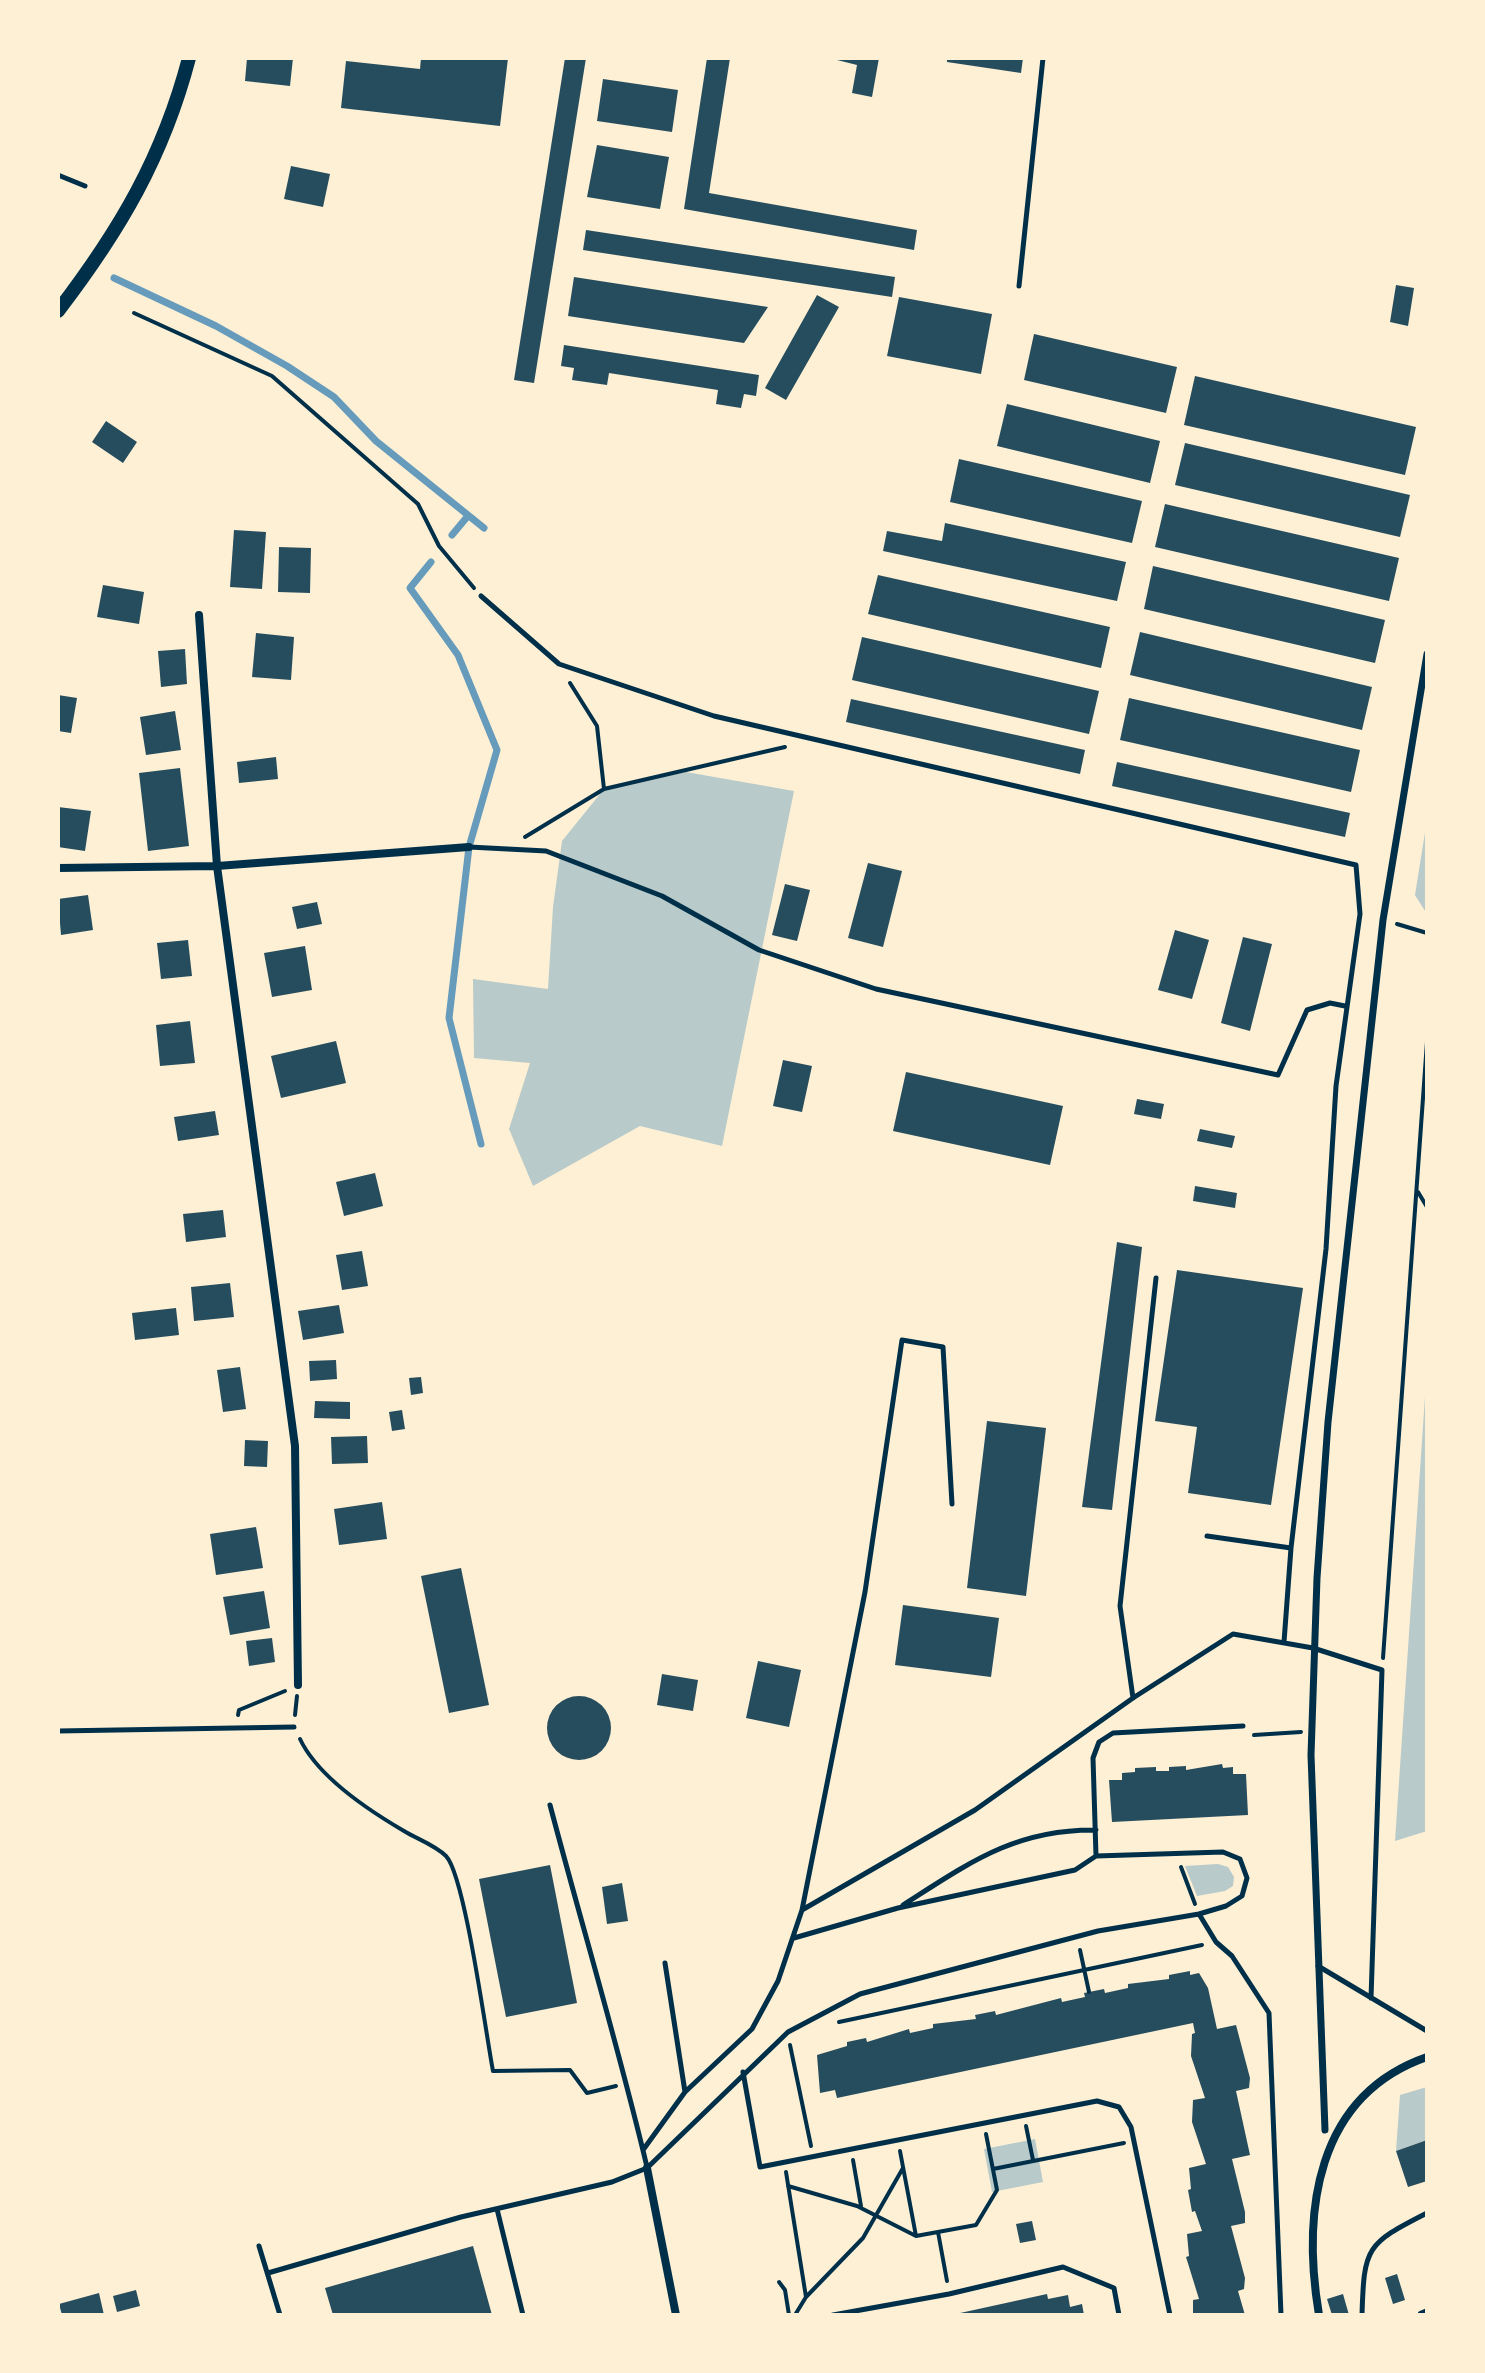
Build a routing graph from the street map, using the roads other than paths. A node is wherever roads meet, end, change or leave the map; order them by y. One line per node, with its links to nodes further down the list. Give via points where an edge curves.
1 (189, 58): 6 (main road, via 155,162)
2 (1043, 58): 5 (lane)
3 (58, 175): 4 (lane)
4 (85, 186)
5 (1019, 286)
6 (58, 311)
7 (481, 596): 13 (lane, via 559,664 714,716 1356,865 1360,914)
8 (199, 615): 11 (street)
9 (1427, 654): 19 (street, via 1383,920 1328,1422)
10 (469, 847): 11 (street); 13 (lane, via 546,851 662,896 759,950 876,989 1242,1070 1278,1075 1307,1010 1330,1003)
11 (217, 866): 12 (street); 20 (street, via 295,1446)
12 (58, 868)
13 (1345, 1006): 17 (lane, via 1326,1249)
14 (1156, 1278): 21 (lane, via 1120,1606)
15 (952, 1504): 29 (lane, via 943,1347 902,1340 865,1592)
16 (1207, 1536): 17 (lane)
17 (1291, 1548): 18 (lane)
18 (1284, 1642): 19 (lane); 21 (lane, via 1233,1634)
19 (1313, 1648): 33 (street); 34 (lane, via 1382,1670)
20 (298, 1685)
21 (1133, 1698): 29 (lane, via 975,1810)
22 (1243, 1726): 26 (lane, via 1113,1733 1099,1742 1093,1758)
23 (294, 1727): 24 (lane)
24 (58, 1731)
25 (550, 1805): 40 (lane)
26 (1096, 1830): 27 (lane); 28 (lane, via 1056,1830 1016,1841 963,1866)
27 (1096, 1856): 28 (lane, via 1075,1870); 30 (lane, via 1223,1852 1240,1859 1247,1878 1242,1896)
28 (898, 1908): 31 (lane)
29 (802, 1910): 31 (lane)
30 (1199, 1914): 37 (lane, via 1077,1936 860,1994 788,2032); 52 (lane, via 1269,2013)
31 (794, 1938): 38 (lane, via 752,2029)
32 (665, 1963): 38 (lane)
33 (1317, 1965): 34 (lane); 39 (street)
34 (1371, 1998): 35 (lane)
35 (1427, 2031)
36 (1427, 2057): 53 (street, via 1381,2082 1352,2107 1324,2155 1315,2204)
37 (743, 2072): 41 (lane); 51 (lane, via 760,2167 1097,2101 1119,2107 1131,2127)
38 (685, 2092): 40 (lane)
39 (1325, 2130)
40 (643, 2150): 41 (lane)
41 (647, 2168): 42 (lane, via 612,2182); 48 (street)
42 (497, 2209): 45 (lane); 47 (lane)
43 (1427, 2213): 54 (lane, via 1376,2242 1367,2255)
44 (259, 2246): 45 (lane)
45 (268, 2273): 46 (lane)
46 (280, 2315)
47 (523, 2315)
48 (676, 2315)
49 (833, 2315): 50 (lane, via 1063,2267 1114,2288)
50 (1119, 2315)
51 (1170, 2315)
52 (1281, 2315)
53 (1319, 2315)
54 (1362, 2315)

